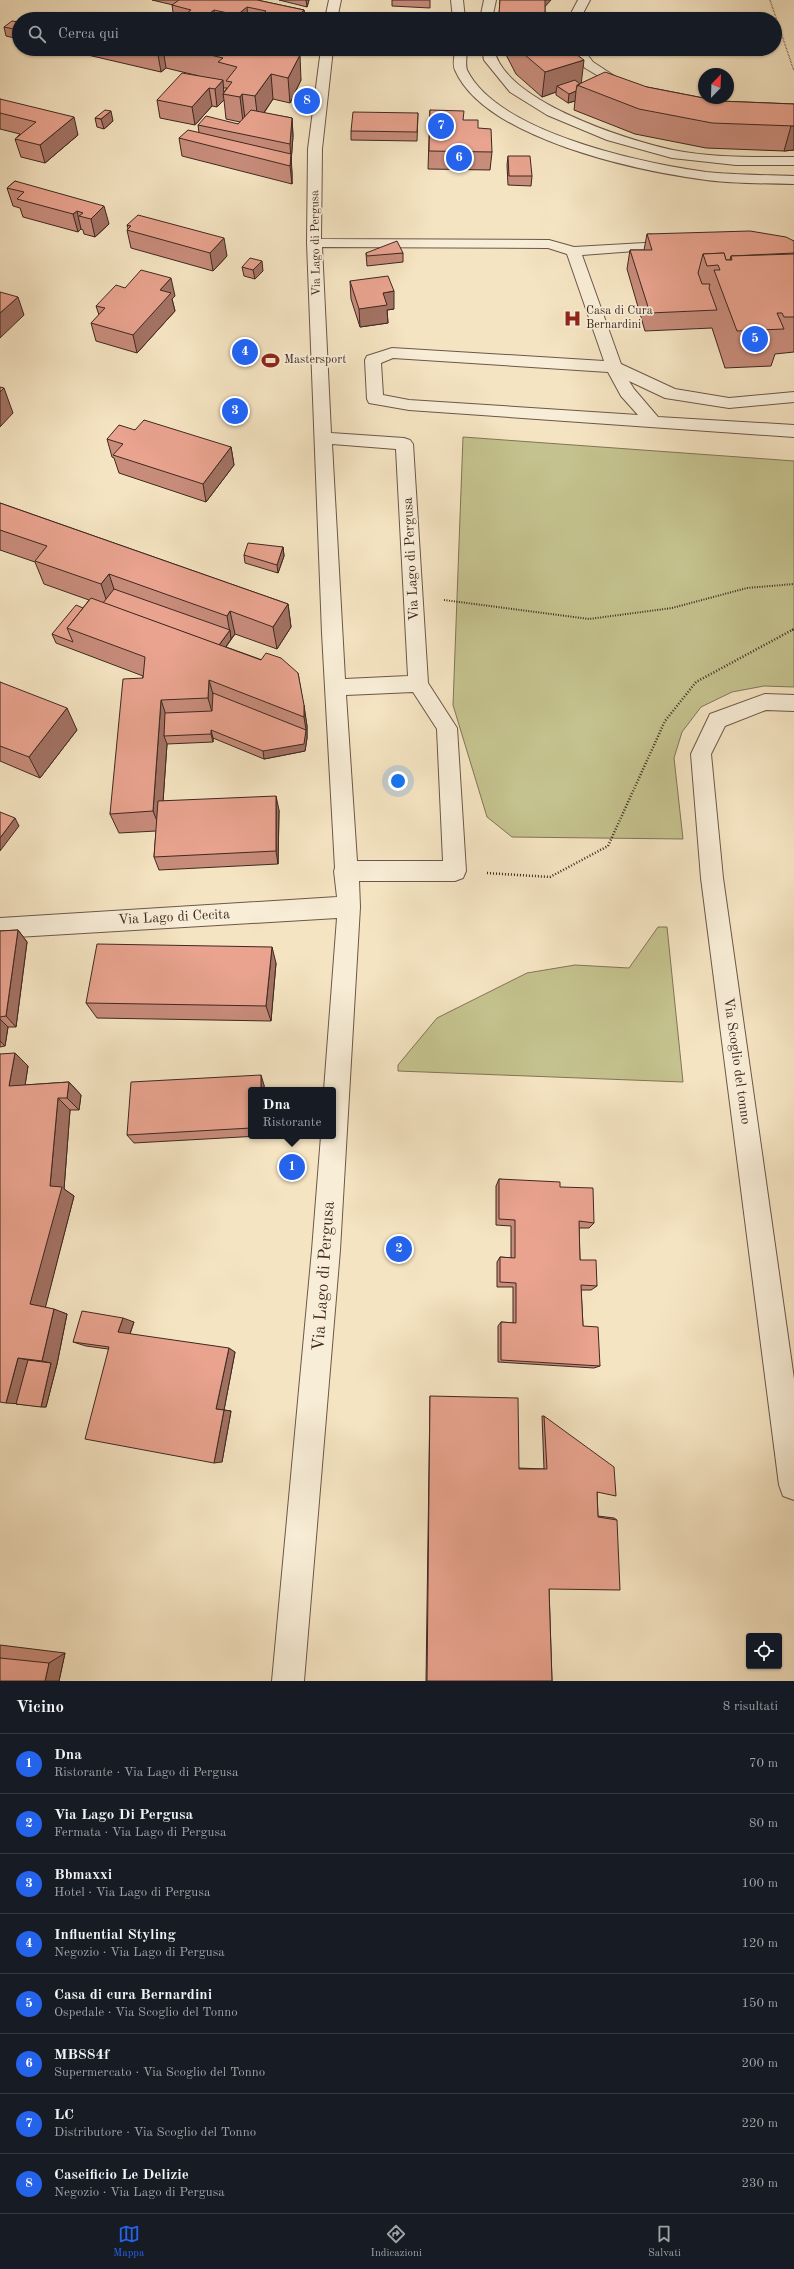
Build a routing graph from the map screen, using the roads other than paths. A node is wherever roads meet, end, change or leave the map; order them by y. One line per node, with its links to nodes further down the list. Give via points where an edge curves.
1 (335, 0): 5 (street)
2 (457, 0): 6 (street)
3 (490, 0): 7 (street)
4 (584, 0): 8 (street)
5 (332, 12)
6 (458, 12)
7 (487, 12)
8 (578, 12)
9 (326, 56): 18 (street, Via Lago di Pergusa, via 315,150)
10 (461, 56): 15 (street, via 461,69 474,91 500,112)
11 (489, 56): 14 (street, via 514,89)
12 (582, 56): 13 (street, via 589,65)
13 (616, 81)
14 (552, 112): 15 (street); 16 (street, via 612,137 672,154 736,160)
15 (526, 126): 17 (street, via 599,155 670,171 737,179)
16 (794, 161)
17 (794, 180)
18 (314, 243): 20 (street, via 548,244); 25 (street, Via Lago di Pergusa)
19 (692, 244): 20 (street, via 652,244)
20 (573, 251): 21 (street)
21 (614, 367): 22 (street, via 671,394 729,403); 23 (street, via 628,392); 23 (street, via 392,353 373,360 375,399 409,406)
22 (794, 396)
23 (652, 422): 24 (street)
24 (794, 431)
25 (323, 438): 26 (street, Via Lago di Pergusa, via 404,444); 27 (street, Via Lago di Pergusa)
26 (418, 684): 27 (street); 29 (street, via 447,728 454,871)
27 (335, 687): 29 (street, Via Lago di Pergusa)
28 (794, 703): 34 (street, Via Scoglio del tonno, via 765,702 716,720 701,754 712,878)
29 (345, 871): 30 (street, Via Lago di Pergusa)
30 (348, 907): 31 (street, Via Lago di Cecita); 32 (street, Via Lago di Pergusa)
31 (0, 928)
32 (336, 1094)
33 (333, 1139): 35 (street, Via Lago di Pergusa, via 326,1250)
34 (794, 1486)
35 (288, 1681)

